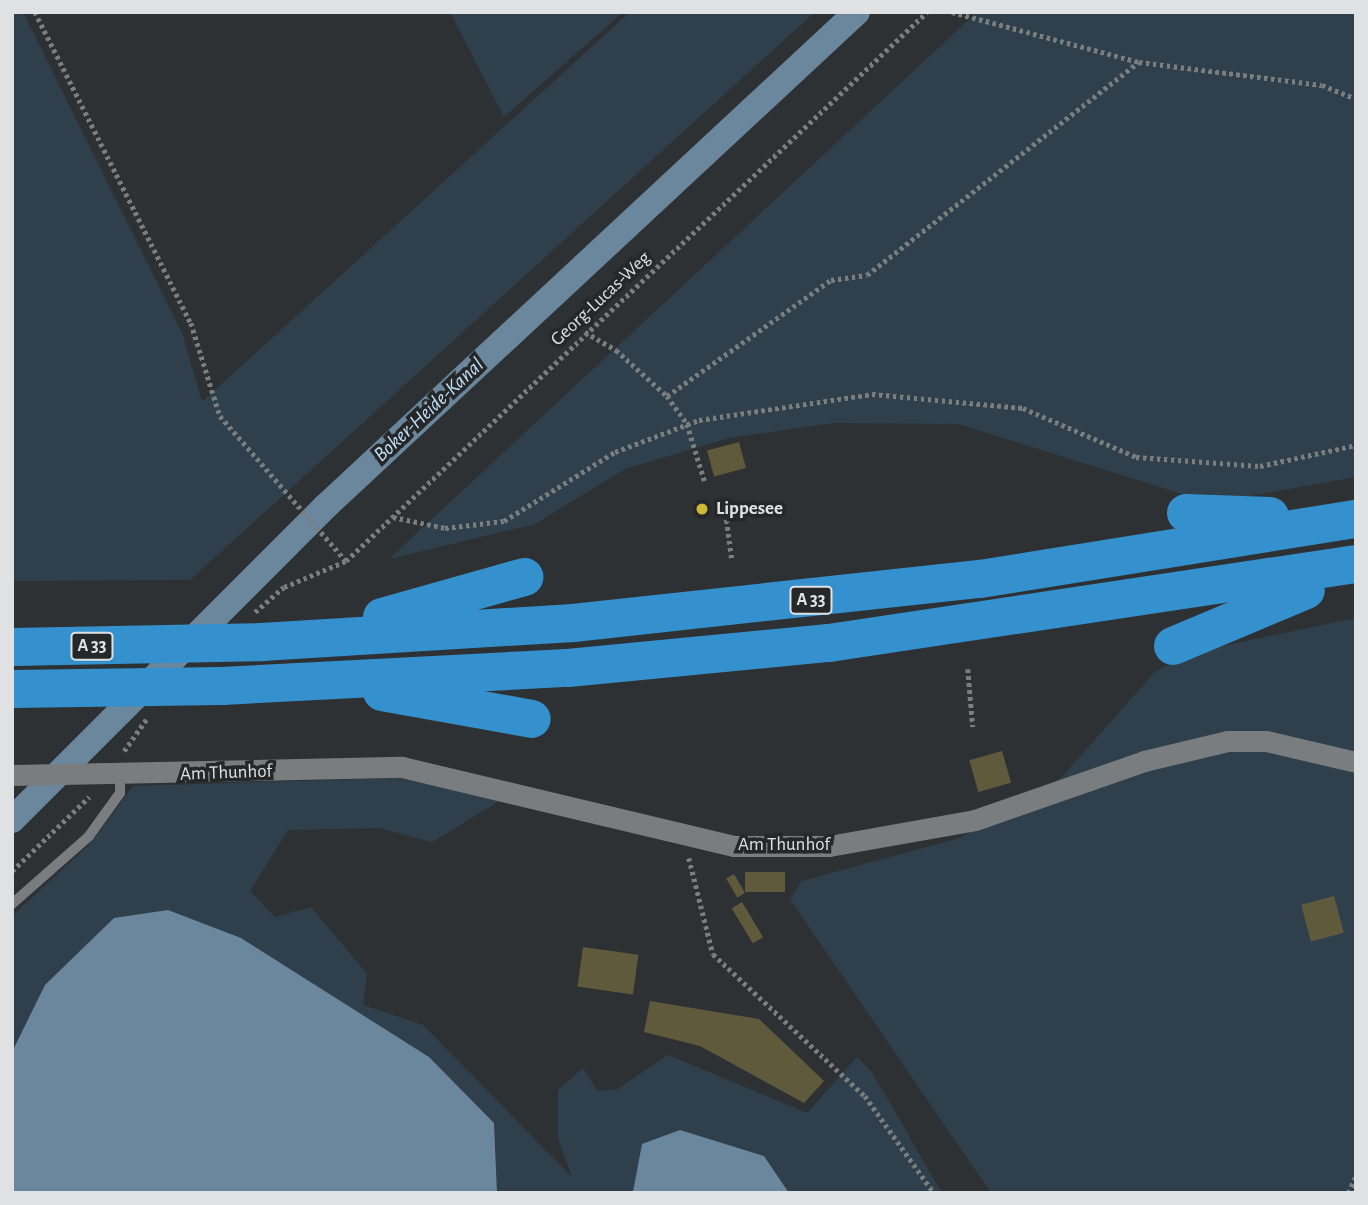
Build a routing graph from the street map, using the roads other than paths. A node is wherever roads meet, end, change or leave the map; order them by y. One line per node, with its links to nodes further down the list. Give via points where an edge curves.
1 (1186, 513): 2 (highway)
2 (1356, 519): 6 (highway, A 33, via 814,600)
3 (1356, 564): 9 (highway, A 33, via 829,643 568,668)
4 (1356, 570): 7 (highway)
5 (524, 578): 6 (highway, via 461,600)
6 (248, 642): 8 (highway, A 33)
7 (1172, 646)
8 (12, 647)
9 (322, 681): 10 (highway, A 33, via 118,690); 11 (highway)
10 (12, 689)
11 (532, 719)
12 (1356, 762): 14 (street, Am Thunhof, via 1266,741 1228,741 1143,761 975,821 869,844 734,846 402,767)
13 (15, 775): 14 (street, Am Thunhof)
14 (112, 776): 15 (lane, via 120,793 89,836)
15 (12, 904)

